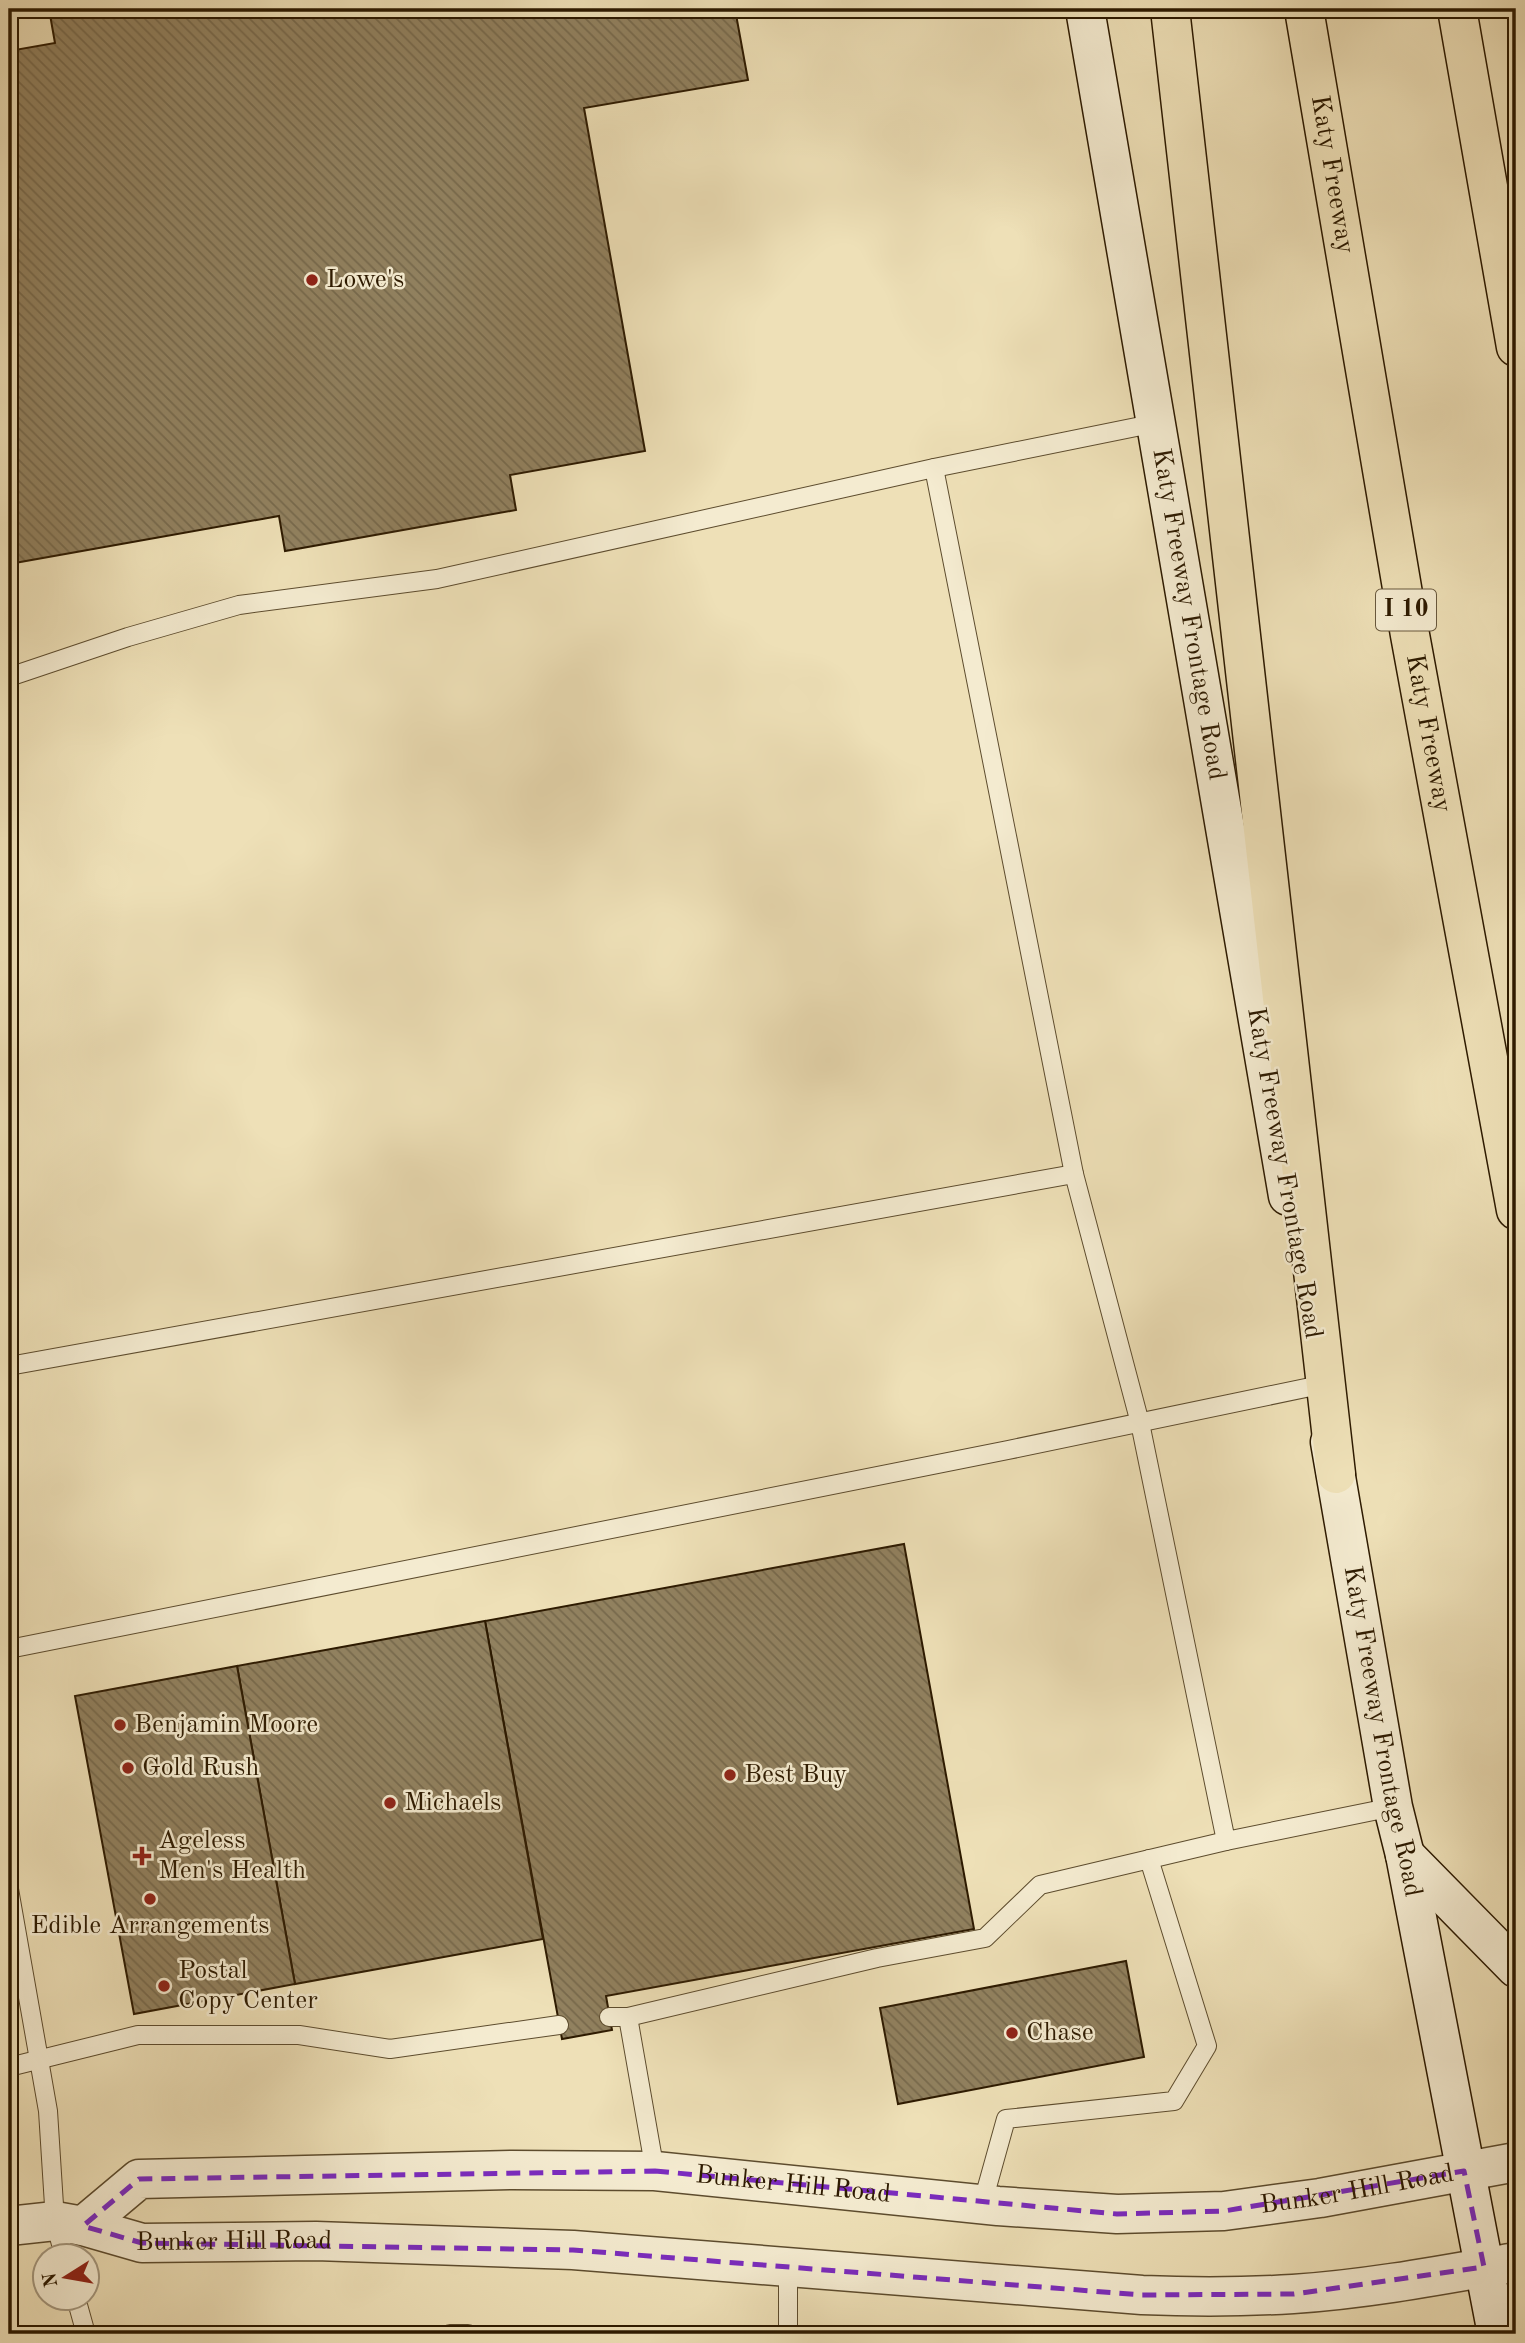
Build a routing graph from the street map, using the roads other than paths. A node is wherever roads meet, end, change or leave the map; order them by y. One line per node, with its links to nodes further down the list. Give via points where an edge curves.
1 (1086, 9): 6 (street, Katy Freeway Frontage Road)
2 (1170, 9): 14 (highway)
3 (1304, 9): 10 (highway, Katy Freeway / I 10, via 1410,635)
4 (1457, 9): 5 (highway)
5 (1516, 347)
6 (1156, 422): 7 (lane); 12 (street, Katy Freeway Frontage Road)
7 (934, 468): 8 (lane, via 437,579 239,605); 9 (lane)
8 (9, 677)
9 (1074, 1174): 11 (lane); 13 (lane)
10 (1516, 1210)
11 (9, 1366)
12 (1320, 1385): 13 (lane); 14 (street, Katy Freeway Frontage Road)
13 (1140, 1423): 15 (lane); 17 (lane)
14 (1336, 1474): 16 (street, Katy Freeway Frontage Road)
15 (9, 1649)
16 (1393, 1807): 17 (lane); 18 (street, Katy Freeway Frontage Road)
17 (1226, 1840): 19 (lane)
18 (1405, 1856): 21 (street); 29 (street, Katy Freeway Frontage Road)
19 (1149, 1859): 23 (lane, via 1040,1885 985,1938 877,1958); 30 (lane, via 1207,2046 1174,2101 1006,2119)
20 (9, 1889): 25 (lane)
21 (1516, 1968)
22 (610, 2017): 23 (lane)
23 (628, 2017): 28 (lane)
24 (559, 2025): 25 (lane, via 390,2049 299,2035 138,2035)
25 (39, 2060): 26 (lane); 32 (lane)
26 (9, 2067)
27 (1516, 2162): 29 (street, Bunker Hill Road)
28 (655, 2171): 30 (street, Bunker Hill Road); 32 (street, Bunker Hill Road, via 139,2179)
29 (1464, 2171): 30 (street, Bunker Hill Road, via 1224,2211 1117,2214); 33 (street, Katy Freeway Frontage Road)
30 (982, 2205)
31 (9, 2226): 32 (street, Bunker Hill Road)
32 (67, 2234): 34 (street, Bunker Hill Road, via 142,2242 316,2241 559,2249)
33 (1500, 2264): 34 (street, Bunker Hill Road, via 1378,2285 1206,2297); 40 (street, Katy Freeway Frontage Road)
34 (788, 2267): 39 (lane)
35 (80, 2312): 36 (lane)
36 (86, 2334)
37 (450, 2334): 38 (lane)
38 (468, 2334)
39 (788, 2334)
40 (1497, 2334)

